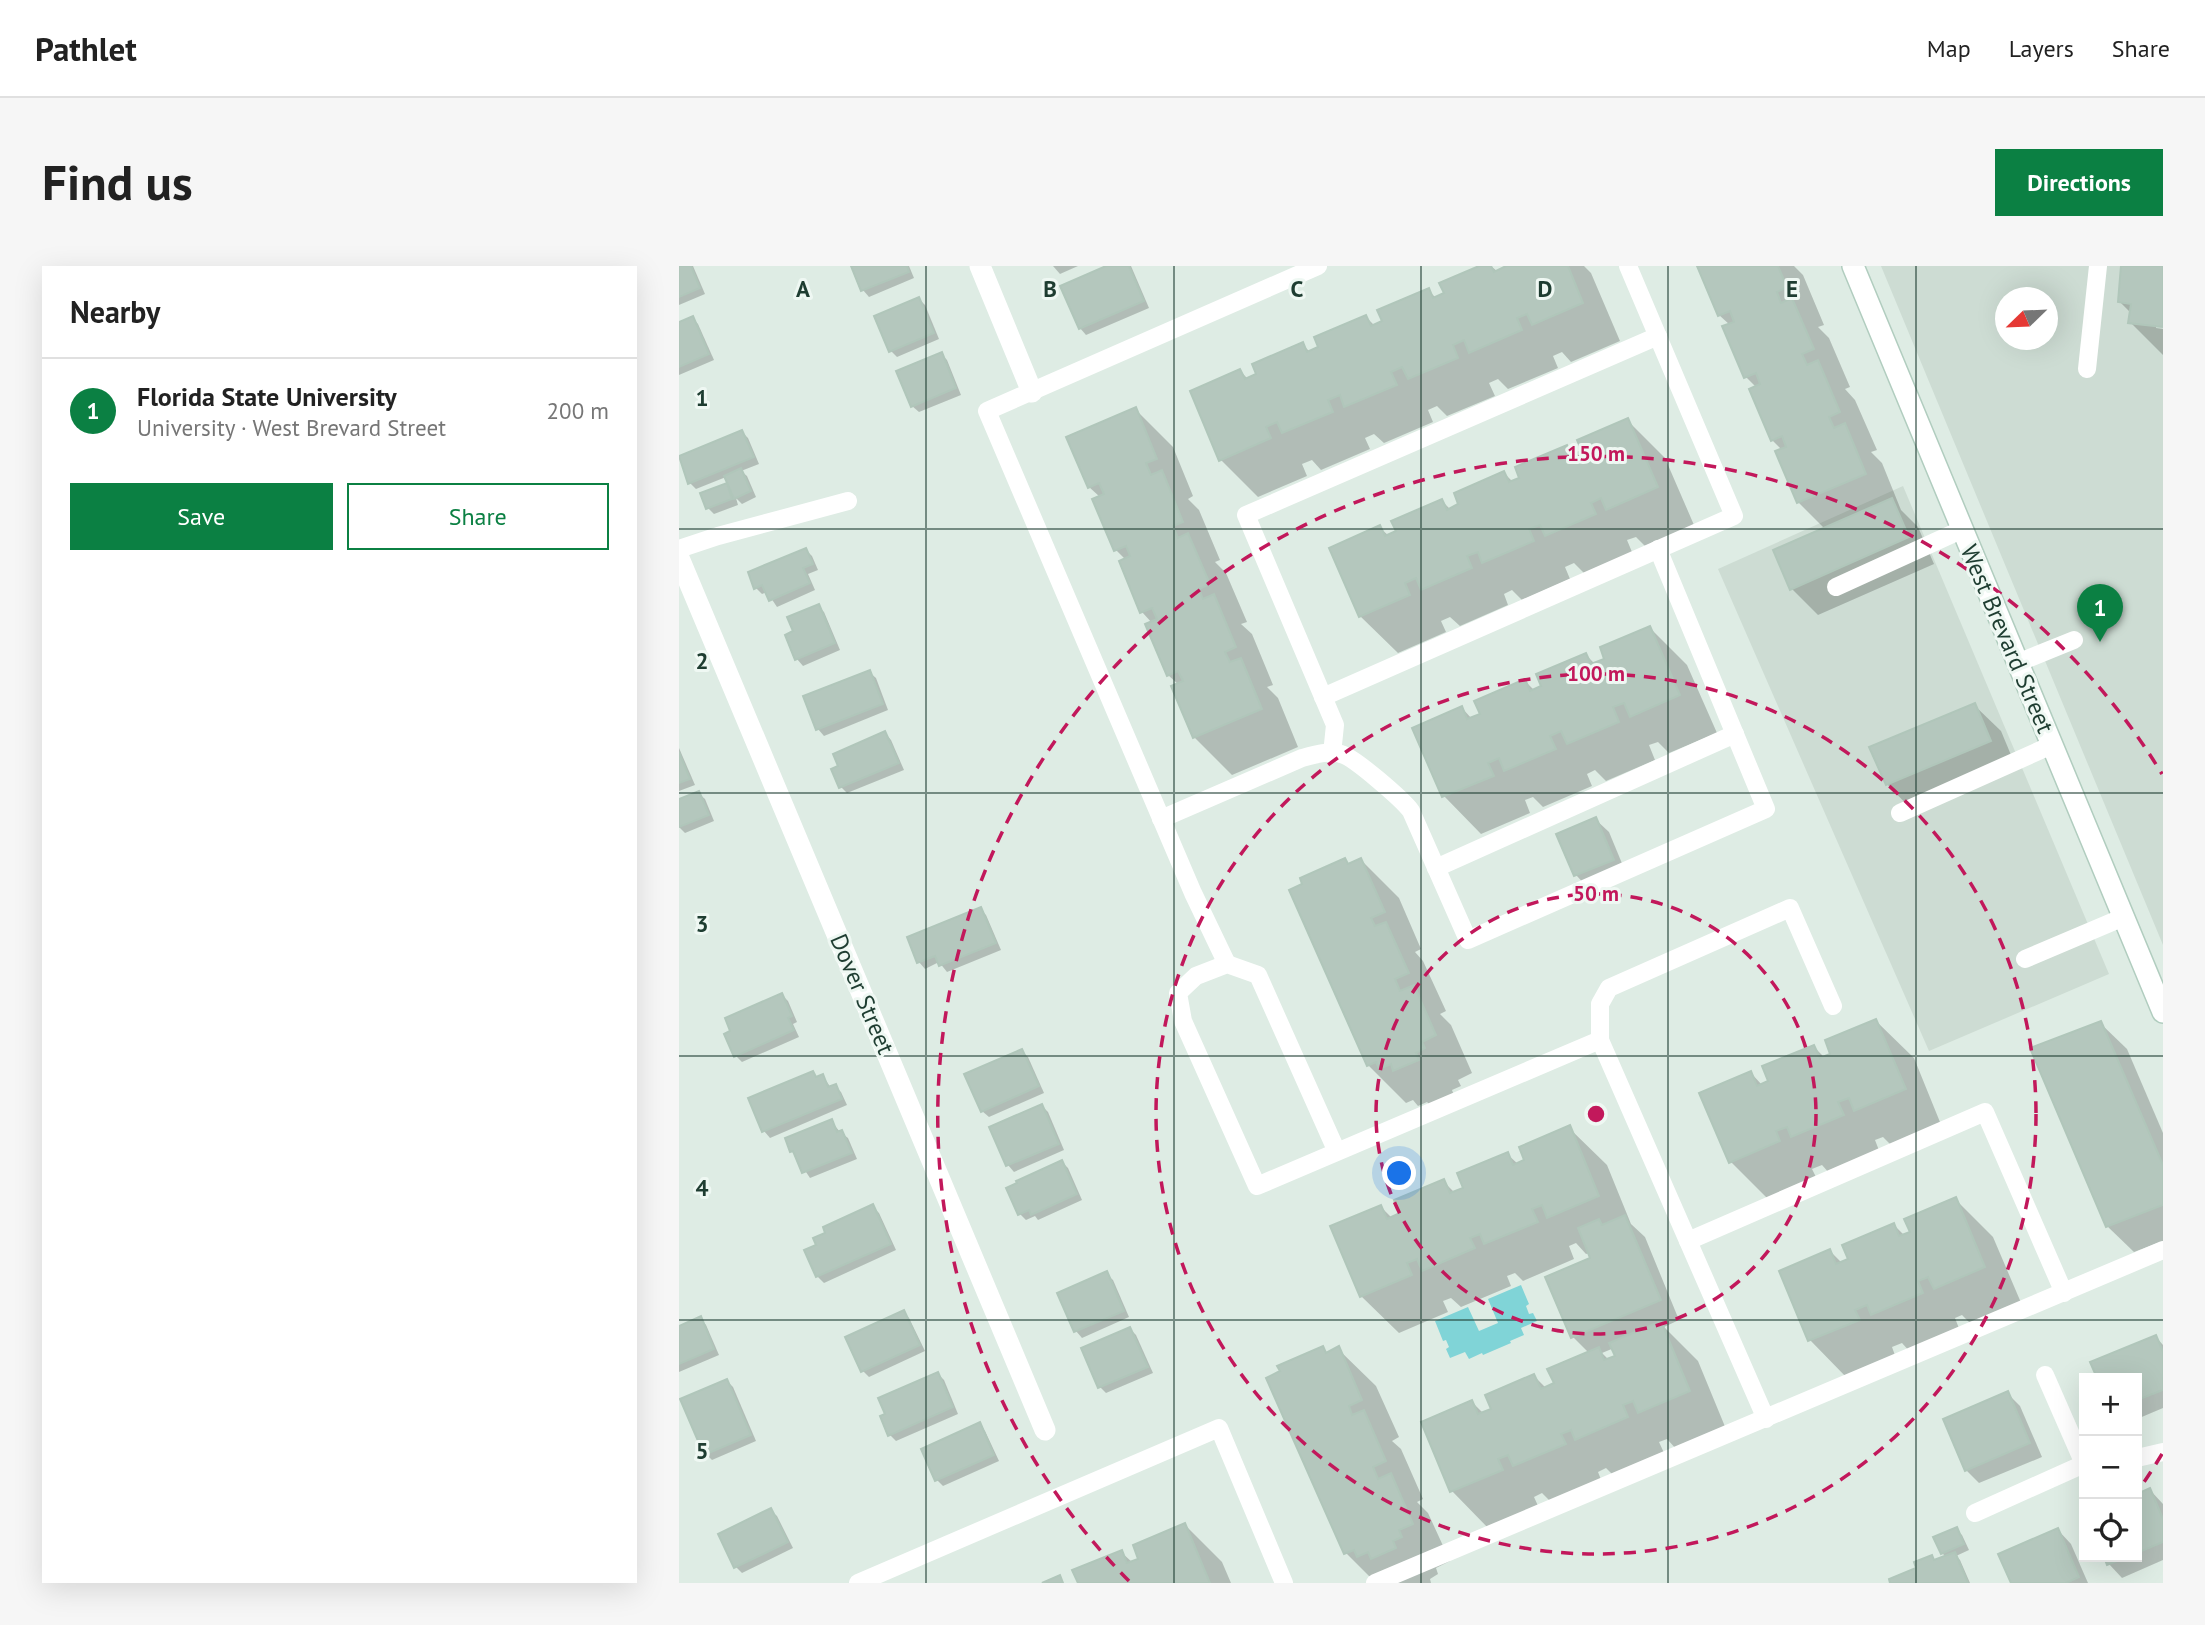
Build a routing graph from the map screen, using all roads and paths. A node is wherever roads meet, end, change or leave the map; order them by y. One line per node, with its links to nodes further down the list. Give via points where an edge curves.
1 (980, 266): 8 (street)
2 (1318, 266): 8 (lane)
3 (1628, 266): 6 (lane)
4 (1853, 266): 10 (street, West Brevard Street)
5 (2098, 266): 7 (lane)
6 (1658, 336): 12 (lane, via 1734,516); 17 (lane, via 1246,515)
7 (2087, 369)
8 (1032, 392): 22 (lane, via 987,411)
9 (848, 501): 11 (lane)
10 (1961, 530): 14 (lane); 16 (street, West Brevard Street)
11 (679, 549)
12 (1658, 549): 17 (lane); 18 (lane)
13 (679, 558): 36 (street, Dover Street)
14 (1836, 587)
15 (2074, 640): 16 (lane)
16 (2017, 663): 19 (street, West Brevard Street)
17 (1323, 697): 20 (lane, via 1335,725)
18 (1735, 734): 23 (lane); 23 (lane, via 1766,808 1754,814 1468,940)
19 (2052, 745): 21 (lane); 24 (street, West Brevard Street)
20 (1332, 754): 22 (lane, via 1302,758); 23 (lane, via 1341,754 1403,800)
21 (1900, 813)
22 (1161, 819): 26 (lane)
23 (1436, 868)
24 (2124, 917): 25 (lane); 28 (street, West Brevard Street)
25 (2025, 960)
26 (1227, 964): 30 (lane, via 1258,975); 30 (lane, via 1196,976 1178,993 1183,1021 1257,1186)
27 (1833, 1006): 29 (lane, via 1790,908 1609,988 1600,1004)
28 (2163, 1012)
29 (1600, 1040): 30 (lane); 31 (lane)
30 (1337, 1152)
31 (1688, 1241): 33 (lane, via 1985,1112); 35 (lane)
32 (2163, 1250): 33 (lane)
33 (2064, 1293): 35 (lane)
34 (2045, 1375): 38 (lane)
35 (1766, 1419): 44 (lane)
36 (1045, 1430)
37 (2163, 1452): 39 (lane)
38 (2079, 1453)
39 (2142, 1457)
40 (2079, 1466): 41 (lane)
41 (1975, 1513)
42 (858, 1583): 43 (lane, via 1219,1428)
43 (1284, 1583)
44 (1375, 1583)

